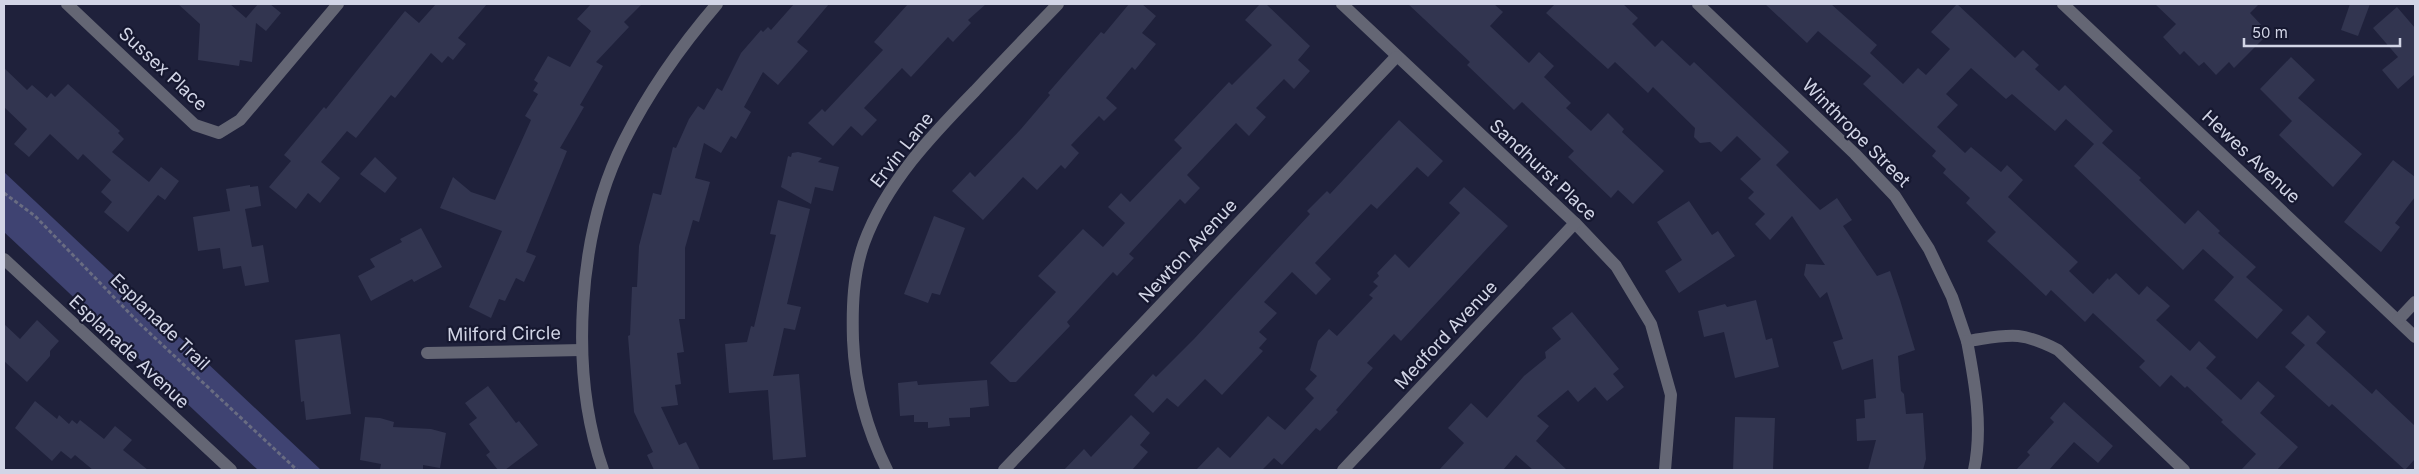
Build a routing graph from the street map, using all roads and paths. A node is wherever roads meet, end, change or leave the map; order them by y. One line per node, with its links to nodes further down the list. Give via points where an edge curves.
1 (67, 4): 2 (street, Sussex Place, via 195,125 219,133 240,120)
2 (338, 4)
3 (717, 4): 16 (street, via 686,40 623,142 598,209 584,289)
4 (1058, 4): 21 (street, Ervin Lane, via 932,136 888,193 864,243 853,285 854,366 872,441)
5 (1342, 4): 8 (street, Sandhurst Place)
6 (1698, 4): 15 (street, Winthrope Street, via 1895,196 1929,249 1952,297)
7 (2063, 4): 13 (street, Hewes Avenue)
8 (1396, 57): 10 (street, Sandhurst Place); 22 (street, Newton Avenue)
9 (4, 193): 19 (path, Esplanade Trail, via 34,216 140,324)
10 (1575, 223): 23 (street, Medford Avenue); 24 (street, Sandhurst Place, via 1616,266 1651,324 1671,395)
11 (4, 259): 18 (street, Esplanade Avenue)
12 (2415, 302): 13 (street)
13 (2398, 320): 14 (street, Hewes Avenue)
14 (2415, 337)
15 (1967, 341): 25 (street, Winthrope Street, via 1977,390 1977,457); 26 (street, via 2011,334 2034,338 2058,350)
16 (582, 350): 17 (street, Milford Circle); 20 (street, via 586,402)
17 (427, 352)
18 (231, 470)
19 (297, 470)
20 (603, 470)
21 (887, 470)
22 (1004, 470)
23 (1343, 470)
24 (1665, 470)
25 (1974, 470)
26 (2184, 470)

